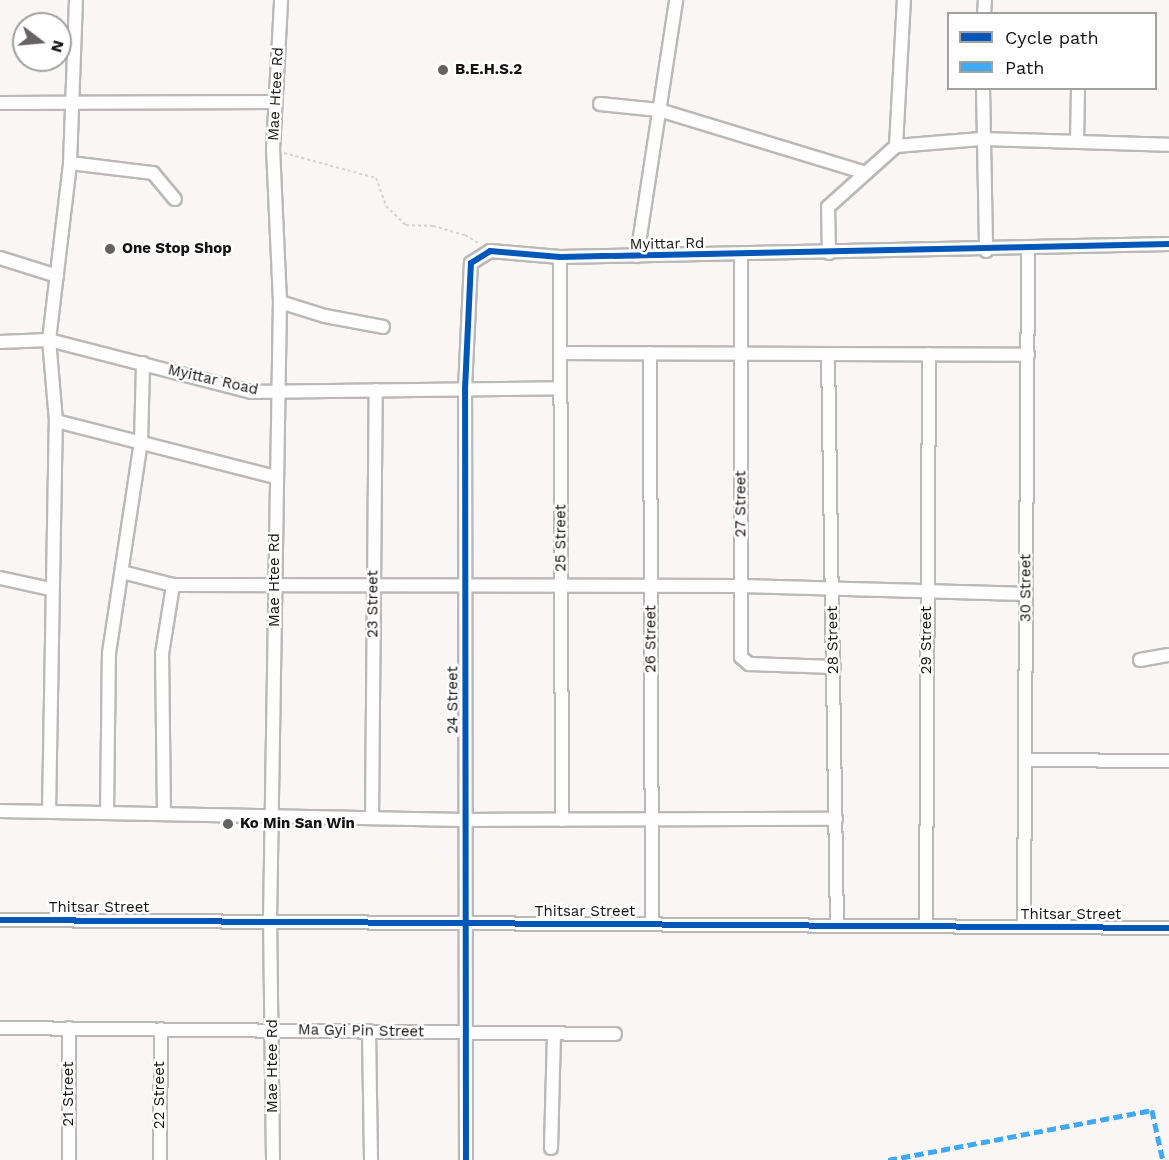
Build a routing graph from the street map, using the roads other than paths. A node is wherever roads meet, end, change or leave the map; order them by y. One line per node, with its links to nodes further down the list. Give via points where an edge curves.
1 (76, 0): 9 (street)
2 (281, 0): 7 (street, Mae Htee Rd)
3 (676, 0): 11 (street)
4 (904, 0): 15 (street)
5 (983, 90): 12 (street)
6 (1078, 90): 13 (street)
7 (275, 102): 9 (street); 29 (street, Mae Htee Rd, via 273,150)
8 (0, 103): 9 (street)
9 (72, 104): 16 (street)
10 (600, 104): 11 (street)
11 (659, 110): 17 (street); 25 (street)
12 (981, 139): 13 (street); 15 (street); 21 (street)
13 (1077, 142): 14 (street)
14 (1169, 145)
15 (896, 146): 17 (street)
16 (70, 163): 18 (street, via 153,173); 28 (street)
17 (863, 172): 23 (street, via 828,207)
18 (176, 199)
19 (1169, 244): 22 (street, Myittar Rd)
20 (490, 250): 26 (street, Myittar Rd); 41 (street, 24 Street, via 471,263)
21 (986, 250): 22 (street, Myittar Rd); 23 (street, Myittar Rd)
22 (1028, 250): 38 (street, 30 Street)
23 (829, 253): 24 (street, Myittar Rd)
24 (741, 254): 25 (street, Myittar Rd); 35 (street, 27 Street)
25 (637, 256): 26 (street, Myittar Rd)
26 (560, 257): 33 (street, 25 Street)
27 (0, 258): 28 (street)
28 (57, 276): 31 (street)
29 (280, 302): 30 (street); 43 (street, Mae Htee Rd)
30 (383, 327)
31 (50, 340): 32 (street, Myittar Road); 39 (street, Myittar Road); 44 (street)
32 (0, 342)
33 (560, 353): 34 (street); 40 (street, 25 Street)
34 (650, 353): 35 (street); 55 (street, 26 Street)
35 (741, 354): 36 (street); 52 (street, 27 Street)
36 (828, 354): 37 (street); 57 (street, 28 Street)
37 (929, 354): 38 (street); 58 (street, 29 Street)
38 (1028, 355): 59 (street, 30 Street)
39 (143, 363): 43 (street, Myittar Road, via 251,392); 45 (street)
40 (560, 388): 41 (street, Myittar Road); 54 (street, 25 Street)
41 (465, 389): 42 (street, Myittar Road); 53 (street, 24 Street)
42 (376, 390): 43 (street, Myittar Road); 51 (street, 23 Street)
43 (277, 391): 46 (street, Mae Htee Rd)
44 (56, 421): 45 (street); 56 (street)
45 (141, 442): 46 (street); 47 (street)
46 (276, 477): 50 (street, Mae Htee Rd)
47 (122, 572): 49 (street); 67 (street, via 109,652)
48 (0, 578): 56 (street)
49 (173, 585): 50 (street); 68 (street, via 162,654)
50 (275, 586): 51 (street); 69 (street, Mae Htee Rd)
51 (373, 586): 53 (street); 70 (street, 23 Street)
52 (741, 586): 55 (street); 57 (street); 62 (street, 27 Street, via 743,662)
53 (465, 587): 54 (street); 72 (street, 24 Street)
54 (561, 587): 55 (street); 73 (street, 25 Street)
55 (651, 587): 74 (street, 26 Street)
56 (50, 589): 66 (street)
57 (832, 590): 58 (street); 62 (street, 28 Street)
58 (927, 593): 59 (street); 80 (street, 29 Street)
59 (1026, 594): 63 (street, 30 Street)
60 (1169, 655): 61 (street)
61 (1140, 660)
62 (834, 667): 71 (street, 28 Street)
63 (1025, 760): 64 (street); 81 (street, 30 Street)
64 (1169, 761)
65 (0, 811): 66 (street)
66 (49, 812): 67 (street)
67 (107, 813): 68 (street)
68 (164, 813): 69 (street)
69 (273, 814): 70 (street); 76 (street, Mae Htee Rd)
70 (372, 817): 72 (street)
71 (836, 819): 74 (street); 79 (street, 28 Street)
72 (464, 820): 73 (street); 77 (street, 24 Street)
73 (562, 820): 74 (street)
74 (651, 820): 78 (street, 26 Street)
75 (0, 920): 76 (street, Thitsar Street)
76 (270, 922): 77 (street, Thitsar Street); 86 (street, Mae Htee Rd)
77 (466, 923): 78 (street, Thitsar Street); 88 (street, 24 Street)
78 (652, 924): 79 (street, Thitsar Street)
79 (837, 926): 80 (street, Thitsar Street)
80 (927, 926): 81 (street, Thitsar Street)
81 (1024, 927): 82 (street, Thitsar Street)
82 (1169, 928)
83 (0, 1028): 84 (street, Ma Gyi Pin Street)
84 (69, 1029): 85 (street, Ma Gyi Pin Street); 92 (street, 21 Street)
85 (161, 1029): 86 (street, Ma Gyi Pin Street); 93 (street, 22 Street)
86 (273, 1030): 87 (street, Ma Gyi Pin Street); 94 (street, Mae Htee Rd)
87 (369, 1031): 88 (street, Ma Gyi Pin Street); 95 (street)
88 (466, 1032): 89 (street, Ma Gyi Pin Street); 96 (street, 24 Street)
89 (554, 1033): 90 (street, Ma Gyi Pin Street); 91 (street)
90 (615, 1034)
91 (551, 1148)
92 (69, 1160)
93 (160, 1160)
94 (273, 1160)
95 (371, 1160)
96 (466, 1160)

